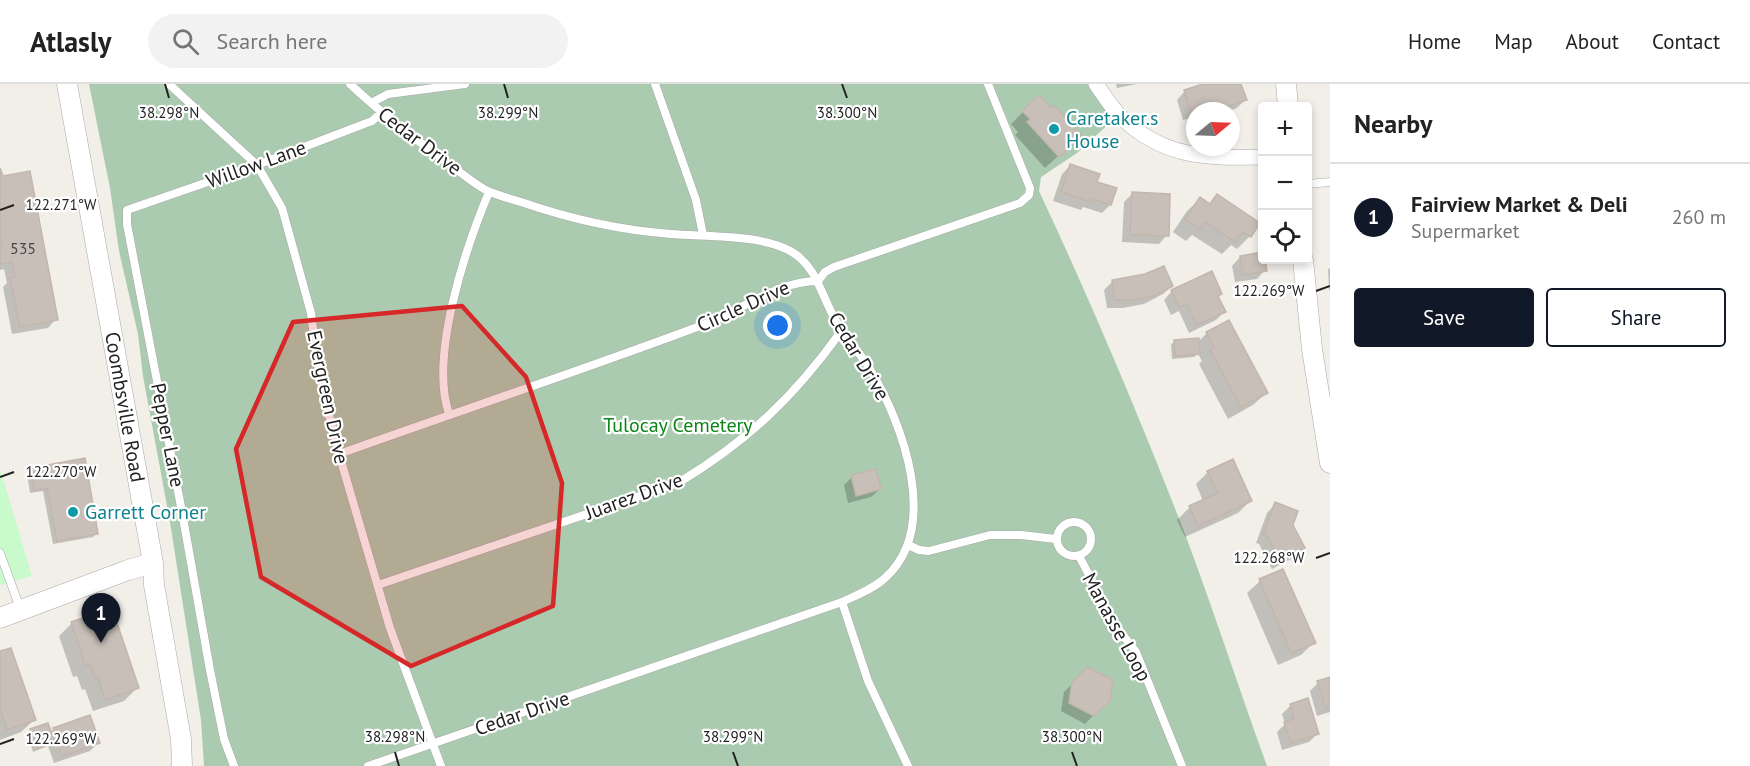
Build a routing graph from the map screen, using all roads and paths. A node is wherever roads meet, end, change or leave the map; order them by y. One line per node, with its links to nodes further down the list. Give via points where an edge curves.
1 (67, 84): 29 (street, Coombsville Road)
2 (169, 84): 13 (lane, Evergreen Drive)
3 (350, 84): 10 (lane, Cedar Drive)
4 (465, 84): 10 (lane, via 388,94)
5 (655, 84): 18 (lane, via 696,200)
6 (988, 84): 20 (lane, Circle Drive, via 1030,188 1029,195 999,211 834,267)
7 (1096, 84): 12 (street, via 1117,113 1151,141 1183,153)
8 (1286, 84): 9 (street)
9 (1288, 102)
10 (371, 103): 11 (lane, Cedar Drive)
11 (381, 113): 13 (lane, Willow Lane, via 372,121); 16 (lane, Cedar Drive)
12 (1258, 157)
13 (256, 165): 17 (lane, Willow Lane); 23 (lane, Evergreen Drive, via 282,208 311,313 319,376)
14 (1330, 182): 15 (lane)
15 (1312, 184)
16 (489, 192): 18 (lane, Cedar Drive, via 600,225); 22 (lane, via 470,237 444,354)
17 (127, 210): 36 (lane, Pepper Lane, via 210,670 224,739)
18 (702, 235): 20 (lane, Cedar Drive, via 765,242 789,250 803,259)
19 (1303, 264): 24 (street)
20 (818, 281): 21 (lane, Cedar Drive); 22 (lane, Circle Drive, via 786,286 705,325)
21 (842, 330): 26 (lane, Cedar Drive, via 870,369 901,432 913,494); 30 (lane, Juarez Drive, via 816,366 755,430 678,483)
22 (449, 414): 23 (lane, Circle Drive)
23 (339, 454): 30 (lane, Evergreen Drive)
24 (1330, 464)
25 (1056, 539): 26 (lane, via 990,535 930,551); 28 (lane, via 1067,554); 28 (lane, via 1062,527 1070,523 1085,526 1091,541 1088,550)
26 (908, 545): 31 (lane, Cedar Drive, via 885,579)
27 (0, 553): 32 (lane)
28 (1079, 556): 40 (lane, Manasse Loop, via 1116,626 1136,652)
29 (153, 563): 32 (street); 35 (street, Coombsville Road)
30 (378, 585): 34 (lane, Evergreen Drive)
31 (842, 602): 34 (lane, Cedar Drive); 39 (lane, via 868,681)
32 (21, 611): 33 (street)
33 (0, 618)
34 (433, 744): 37 (lane, Cedar Drive); 38 (lane, Evergreen Drive)
35 (182, 766)
36 (234, 766)
37 (368, 766)
38 (441, 766)
39 (908, 766)
40 (1182, 766)

